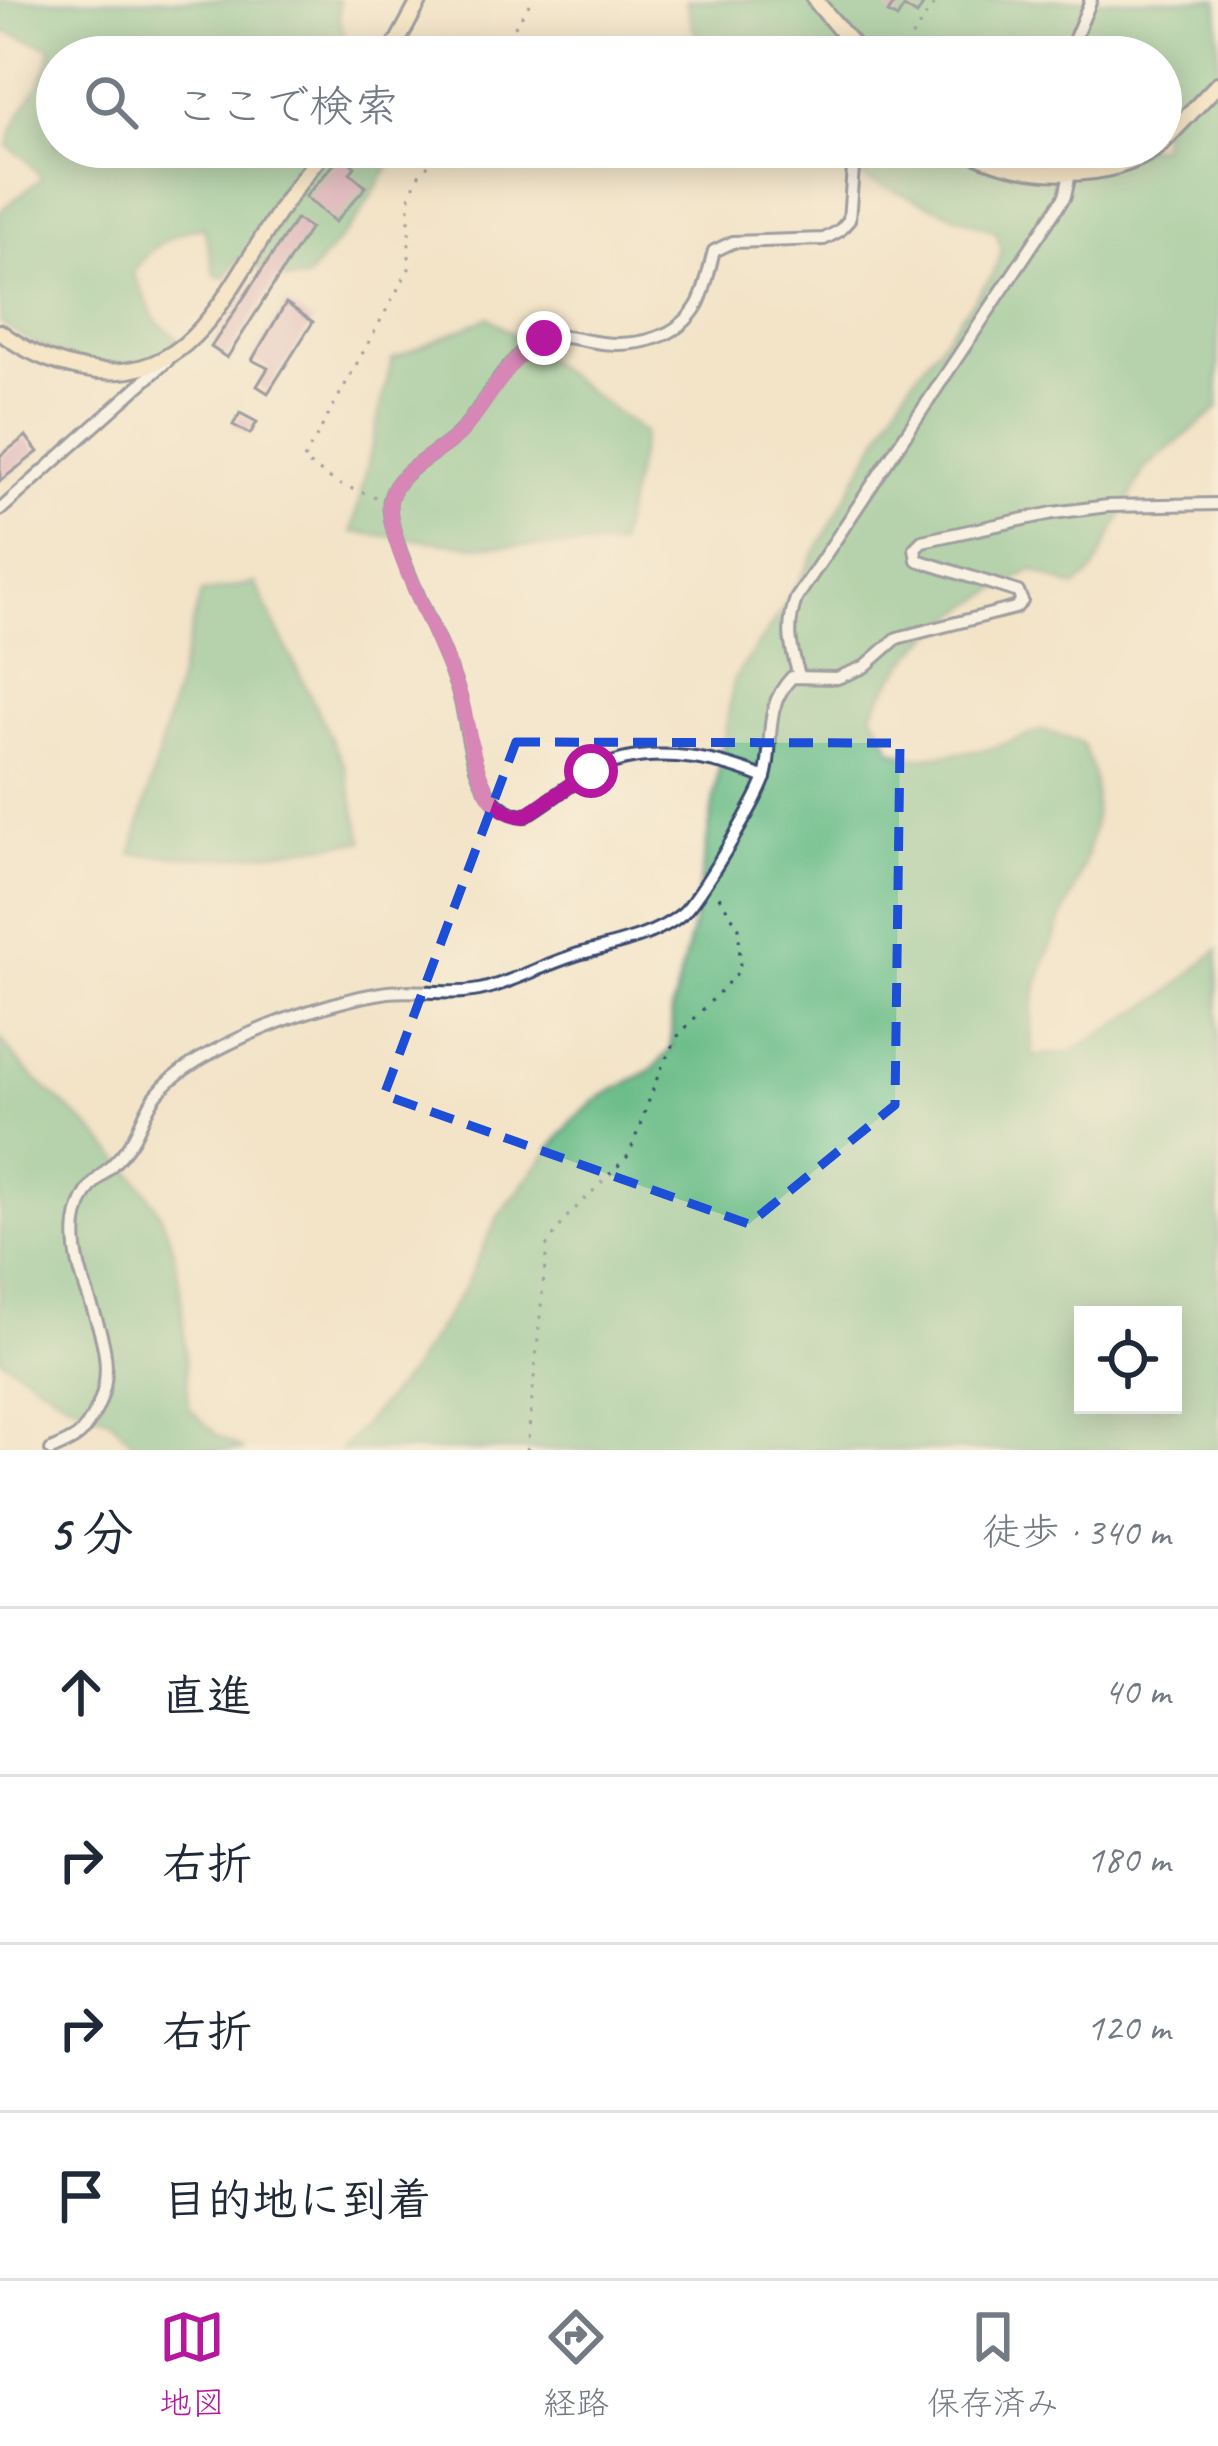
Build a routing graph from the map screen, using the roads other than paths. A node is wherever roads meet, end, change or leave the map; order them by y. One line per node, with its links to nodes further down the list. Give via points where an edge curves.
1 (420, 0): 4 (street)
2 (815, 0): 5 (street)
3 (1091, 0): 6 (street)
4 (400, 36)
5 (845, 36)
6 (1076, 36)
7 (1218, 84): 8 (street)
8 (1182, 122)
9 (310, 168): 16 (street, via 201,331)
10 (853, 168): 20 (street, via 849,220 839,231 714,251 698,304 680,326 647,343 544,338 526,347 459,434 398,483 389,502 460,697 471,752 500,808 525,816 591,771 633,758 674,755)
11 (1011, 168): 14 (street)
12 (1072, 168): 14 (street)
13 (1100, 168): 14 (street)
14 (1071, 171): 19 (street, via 1065,196 796,598 789,636)
15 (0, 332): 16 (street, via 40,357 94,370 137,370)
16 (180, 350): 18 (street)
17 (1218, 504): 19 (street, via 1052,512 922,541 917,560 1018,592 1022,601 897,638 837,678)
18 (0, 510)
19 (799, 675): 20 (street, via 778,699)
20 (765, 778): 21 (street, via 708,878 682,913 653,929 474,991 389,992 294,1016 204,1059 159,1091 130,1145 80,1201 80,1270 106,1364 81,1435)
21 (51, 1450)

